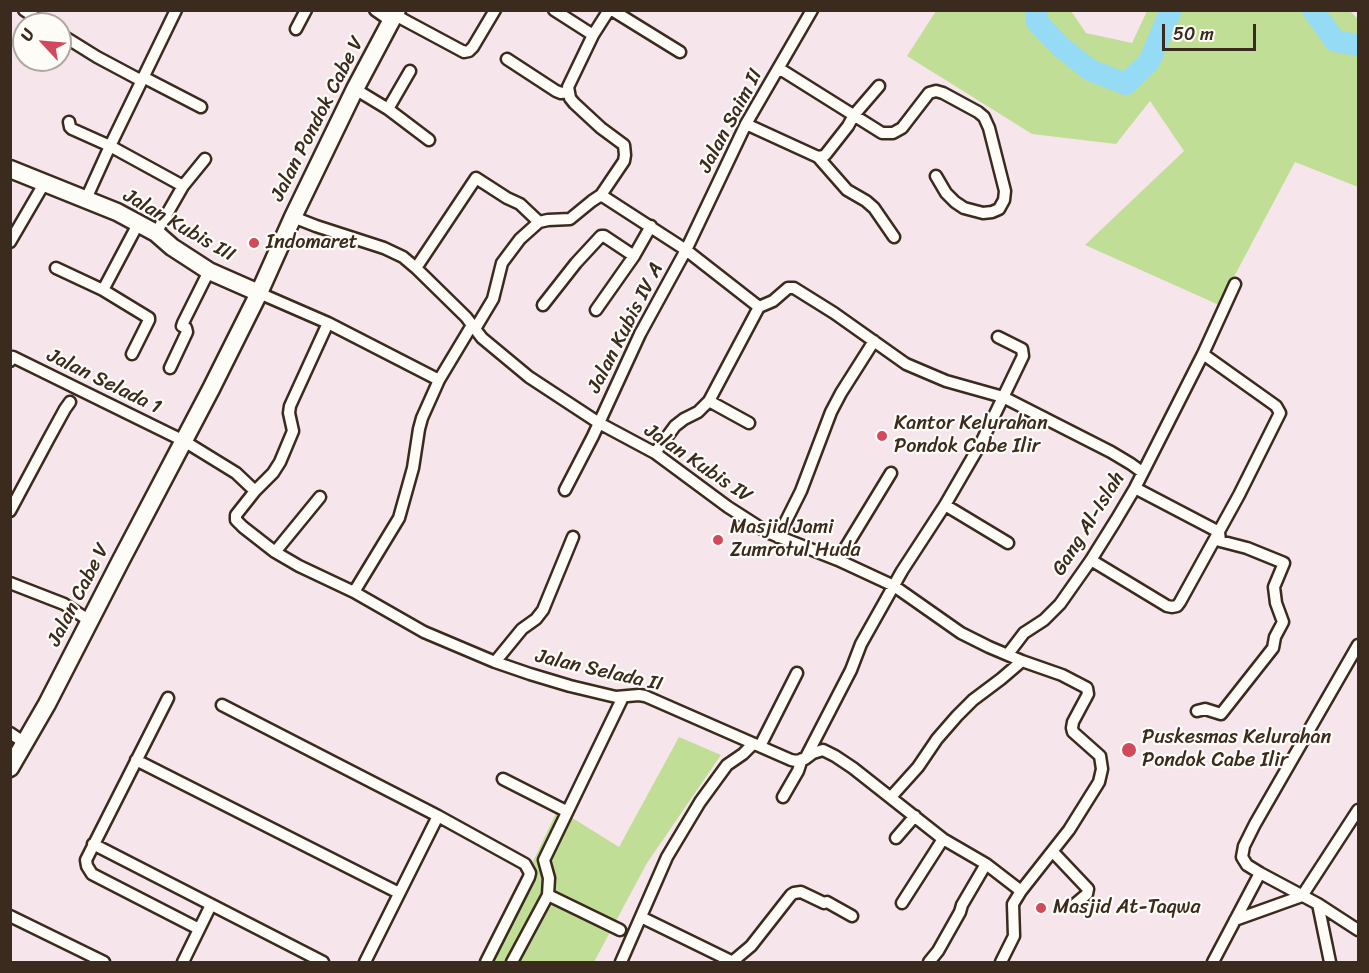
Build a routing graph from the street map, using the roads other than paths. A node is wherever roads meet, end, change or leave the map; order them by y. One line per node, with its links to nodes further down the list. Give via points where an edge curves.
1 (176, 10): 16 (street)
2 (306, 10): 9 (street)
3 (375, 10): 8 (street, via 385,17)
4 (495, 10): 8 (street, via 473,47 464,52)
5 (554, 10): 10 (street)
6 (611, 10): 10 (street); 12 (street)
7 (812, 10): 14 (street, Jalan Saim II)
8 (396, 13): 18 (street, Jalan Pondok Cabe V)
9 (296, 29)
10 (593, 35): 19 (street)
11 (72, 41): 16 (street)
12 (680, 52)
13 (507, 59): 19 (street, via 556,91)
14 (780, 69): 22 (street); 24 (street, Jalan Saim II)
15 (410, 71): 21 (street)
16 (142, 79): 20 (street); 26 (street)
17 (879, 86): 22 (street)
18 (355, 89): 21 (street); 35 (street, Jalan Pondok Cabe V)
19 (568, 92): 33 (street, via 585,114 624,145 624,161)
20 (201, 107)
21 (388, 109): 25 (street)
22 (854, 116): 27 (street, via 824,156); 30 (street, via 882,133 893,133 902,128 929,93 936,91 978,112 989,128 1005,190 999,209 983,213 964,208 946,193)
23 (69, 122): 26 (street, via 72,129)
24 (746, 124): 27 (street); 42 (street, Jalan Saim II)
25 (429, 140)
26 (110, 146): 32 (street); 34 (street)
27 (818, 157): 40 (street, via 847,190 874,208)
28 (205, 159): 32 (street)
29 (10, 169): 31 (street, Jalan Kubis III)
30 (936, 176)
31 (45, 182): 34 (street, Jalan Kubis III); 41 (street)
32 (183, 186): 39 (street)
33 (602, 195): 36 (street, via 570,219); 38 (street)
34 (86, 199): 37 (street, Jalan Kubis III)
35 (293, 217): 45 (street, Jalan Kubis IV, via 384,248); 49 (street, Jalan Pondok Cabe V)
36 (539, 222): 45 (street, via 520,204 476,178); 54 (street, via 502,263 493,299)
37 (138, 224): 39 (street, Jalan Kubis III); 48 (street)
38 (651, 226): 42 (street); 43 (street)
39 (156, 233): 46 (street, Jalan Kubis III)
40 (894, 237)
41 (10, 242)
42 (686, 250): 51 (street); 65 (street, Jalan Kubis IV A, via 640,334)
43 (634, 256): 50 (street, via 601,236); 52 (street)
44 (56, 268): 48 (street)
45 (416, 268): 54 (street, Jalan Kubis IV)
46 (209, 271): 49 (street, Jalan Kubis III); 60 (street, via 183,323 187,332)
47 (1235, 284): 58 (street)
48 (103, 290): 57 (street, via 149,320)
49 (259, 293): 53 (street); 67 (street, Jalan Pondok Cabe V)
50 (543, 305)
51 (759, 307): 56 (street, Gang Al-Islah, via 794,288); 63 (street)
52 (596, 310)
53 (327, 323): 61 (street); 73 (street, via 290,406 293,431 280,462)
54 (473, 327): 61 (street); 65 (street, Jalan Kubis IV, via 529,377)
55 (998, 337): 62 (street, via 1023,351)
56 (874, 341): 62 (street, Gang Al-Islah, via 928,374); 79 (street, via 831,412 801,491)
57 (132, 354)
58 (1203, 354): 69 (street); 77 (street, via 1276,406 1280,413)
59 (10, 361): 67 (street, Jalan Selada 1, via 13,357)
60 (170, 368)
61 (439, 380): 86 (street, via 418,429 413,468 399,518)
62 (1003, 397): 69 (street, Gang Al-Islah); 75 (street)
63 (709, 401): 66 (street); 68 (street, via 675,426)
64 (70, 402): 76 (street)
65 (599, 423): 68 (street, Jalan Kubis IV); 72 (street, Jalan Kubis IV A)
66 (749, 423)
67 (184, 441): 73 (street, via 236,473); 87 (street, Jalan Cabe V)
68 (655, 453): 79 (street, Jalan Kubis IV, via 728,507)
69 (1142, 472): 71 (street, Gang Al-Islah)
70 (891, 473): 82 (street)
71 (1135, 489): 77 (street); 83 (street, Gang Al-Islah)
72 (565, 490)
73 (255, 491): 81 (street, Jalan Selada II, via 237,512 236,520)
74 (320, 497): 81 (street)
75 (945, 505): 80 (street); 85 (street)
76 (10, 511)
77 (1219, 532): 83 (street, via 1177,606 1167,606); 96 (street, via 1220,541 1284,563 1274,587 1283,622 1273,648 1221,714)
78 (573, 537): 91 (street, via 543,610)
79 (778, 537): 82 (street, Jalan Kubis IV)
80 (1008, 543)
81 (275, 552): 86 (street, Jalan Selada II)
82 (838, 560): 85 (street, Jalan Kubis IV)
83 (1091, 560): 89 (street, Gang Al-Islah, via 1060,604 1024,633)
84 (10, 583): 87 (street, via 64,604)
85 (894, 586): 89 (street, Jalan Kubis IV, via 961,633); 99 (street)
86 (354, 592): 91 (street, Jalan Selada II, via 424,632)
87 (90, 621): 97 (street, Jalan Cabe V, via 47,704)
88 (1359, 645): 114 (street, via 1244,846 1242,857)
89 (1008, 654): 90 (street, Jalan Kubis IV)
90 (1022, 661): 104 (street, via 957,716); 112 (street, Jalan Kubis IV, via 1087,688 1088,694 1073,722 1073,732 1101,761 1095,788)
91 (495, 662): 93 (street, Jalan Selada II, via 570,686)
92 (797, 673): 98 (street)
93 (623, 696): 98 (street, Jalan Selada II, via 645,696); 106 (street)
94 (168, 698): 100 (street)
95 (222, 705): 107 (street)
96 (1197, 711)
97 (17, 738): 101 (street, Jalan Cabe V)
98 (756, 745): 99 (street, Jalan Selada II, via 791,760); 125 (street, via 727,765 700,802 667,857)
99 (803, 759): 103 (street); 104 (street, Jalan Selada II, via 823,750)
100 (136, 760): 111 (street); 116 (street)
101 (10, 768)
102 (503, 779): 106 (street)
103 (783, 797)
104 (891, 797): 108 (street, Jalan Selada II)
105 (1359, 810): 118 (street)
106 (566, 811): 117 (street, via 544,860)
107 (438, 816): 116 (street); 135 (street, via 528,867 529,877)
108 (915, 816): 109 (street); 110 (street, Jalan Selada II)
109 (896, 838)
110 (943, 839): 113 (street, Jalan Selada II); 119 (street)
111 (93, 844): 121 (street); 127 (street, via 86,860 92,874)
112 (1053, 852): 115 (street, Jalan Kubis IV); 122 (street, via 1088,889)
113 (986, 864): 115 (street, Jalan Selada II); 138 (street)
114 (1260, 873): 118 (street); 126 (street)
115 (1021, 891): 139 (street, via 1013,904 1014,936)
116 (399, 893): 134 (street)
117 (548, 895): 128 (street); 136 (street)
118 (1302, 896): 120 (street); 126 (street)
119 (902, 903)
120 (1318, 904): 129 (street); 141 (street)
121 (212, 905): 127 (street); 133 (street)
122 (1074, 905)
123 (10, 916): 131 (street)
124 (852, 916): 130 (street, via 828,902 794,893)
125 (641, 919): 130 (street); 137 (street)
126 (1235, 920): 140 (street)
127 (199, 929): 132 (street)
128 (620, 930)
129 (1359, 930)
130 (733, 962)
131 (104, 963)
132 (183, 963)
133 (323, 963)
134 (365, 963)
135 (486, 963)
136 (512, 963)
137 (621, 963)
138 (929, 963)
139 (1001, 963)
140 (1213, 963)
141 (1330, 963)

